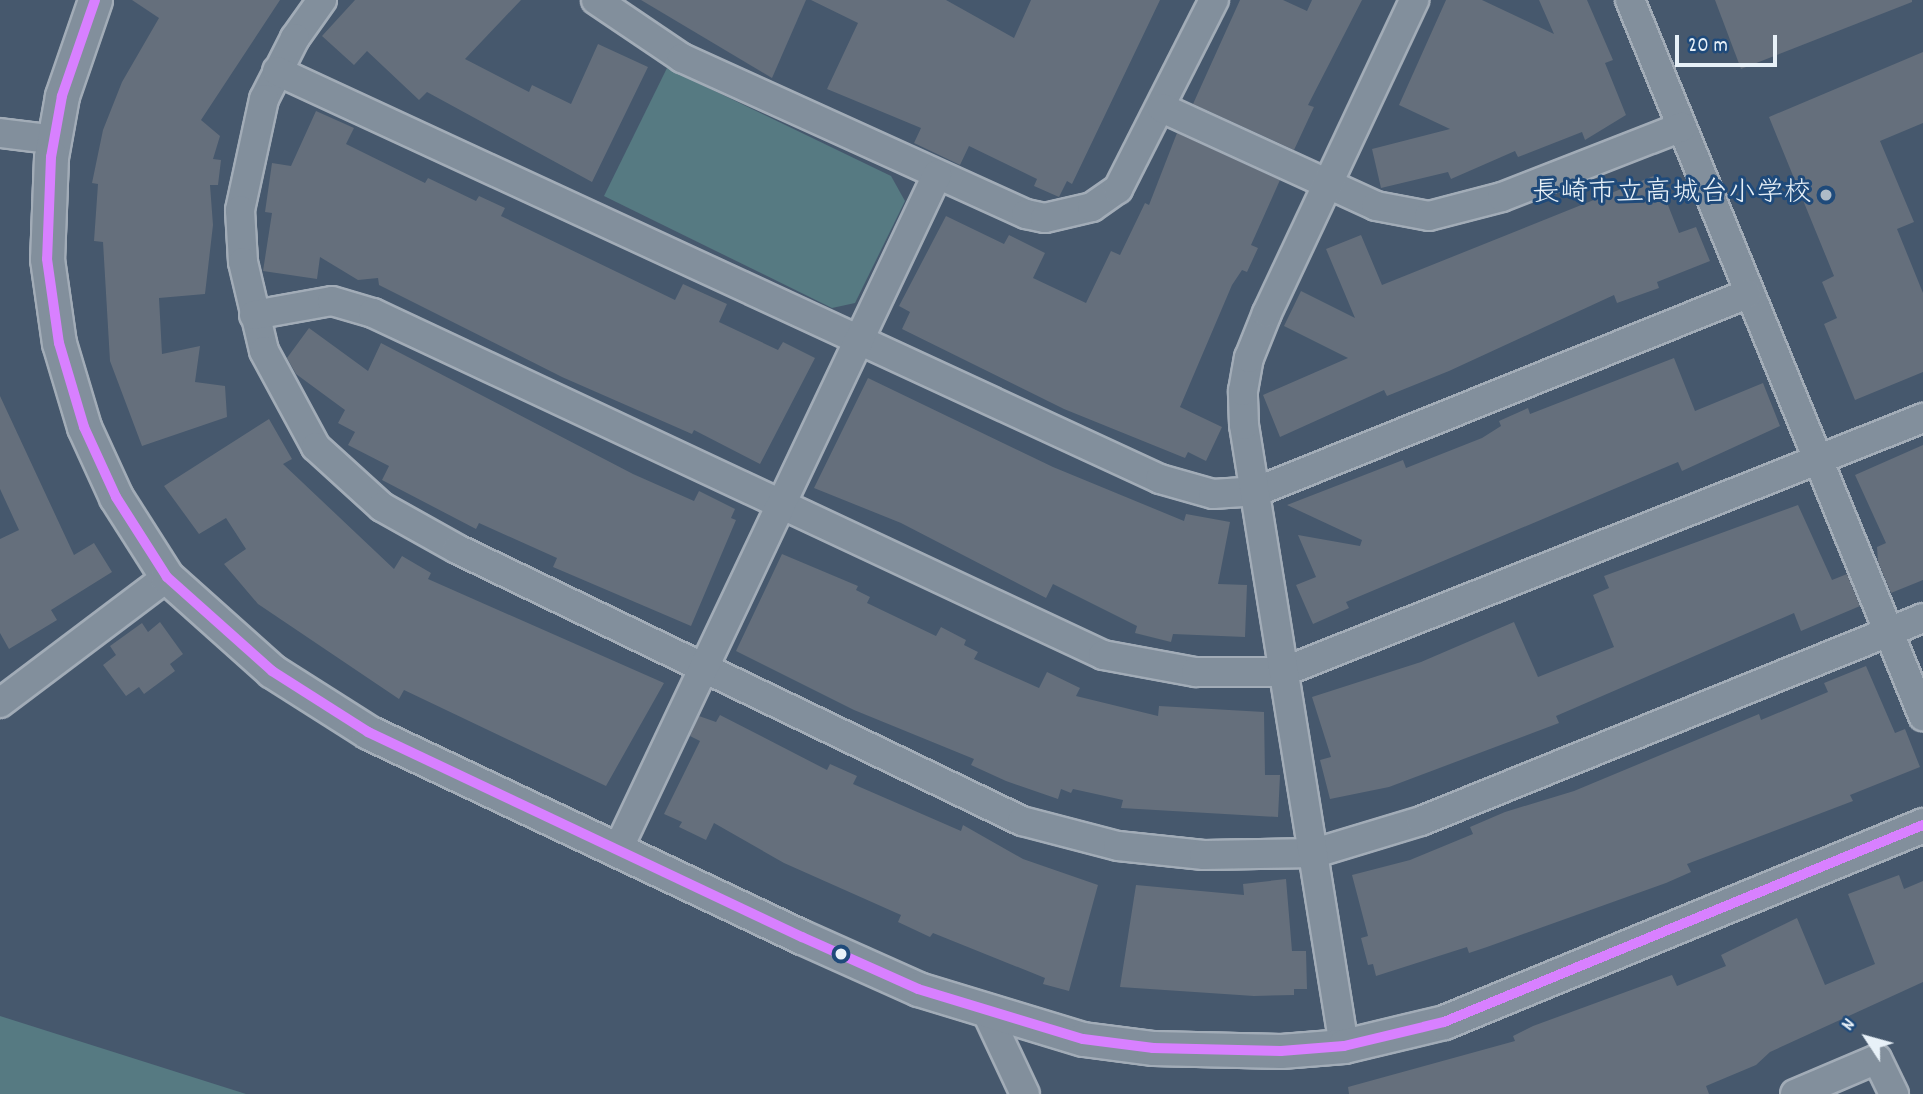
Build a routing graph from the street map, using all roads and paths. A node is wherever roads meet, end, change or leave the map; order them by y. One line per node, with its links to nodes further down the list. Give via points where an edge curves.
1 (95, 0): 21 (street, via 71,58 53,145 47,259 59,343 84,427 116,497)
2 (322, 0): 7 (street)
3 (596, 0): 12 (street, via 682,58)
4 (1214, 0): 8 (street)
5 (1414, 0): 13 (street)
6 (1630, 0): 9 (street)
7 (277, 71): 15 (street, via 254,131 240,210); 16 (street)
8 (1162, 108): 12 (street, via 1118,189 1092,207 1069,214 1026,214); 13 (street)
9 (1682, 127): 13 (street, via 1502,197 1429,216 1376,206); 14 (street)
10 (0, 133): 11 (street)
11 (38, 138)
12 (937, 175): 16 (street)
13 (1328, 182): 19 (street, via 1249,358 1244,425)
14 (1747, 294): 18 (street); 19 (street)
15 (254, 315): 20 (street, via 332,301 373,313); 24 (street, via 264,351 295,418 316,447 382,507)
16 (860, 342): 19 (street, via 1160,480 1213,494); 20 (street)
17 (1923, 418): 18 (street)
18 (1820, 461): 23 (street); 25 (street)
19 (1258, 491): 25 (street)
20 (779, 506): 24 (street); 25 (street, via 1103,654 1196,672)
21 (167, 578): 26 (street); 29 (street, via 272,671 368,732)
22 (1923, 618): 23 (street)
23 (1892, 633): 27 (street); 30 (street, via 1421,821)
24 (700, 670): 29 (street); 30 (street, via 1022,821 1118,846 1204,855)
25 (1283, 672): 30 (street)
26 (2, 698)
27 (1923, 716)
28 (1923, 825): 32 (street, via 1444,1022)
29 (618, 849): 31 (street, via 824,947)
30 (1315, 853): 32 (street)
31 (987, 1013): 32 (street, via 1083,1039 1153,1048 1280,1051); 33 (street)
32 (1343, 1046)
33 (1025, 1094)
34 (1795, 1094): 35 (street, via 1877,1059)
35 (1894, 1094)

